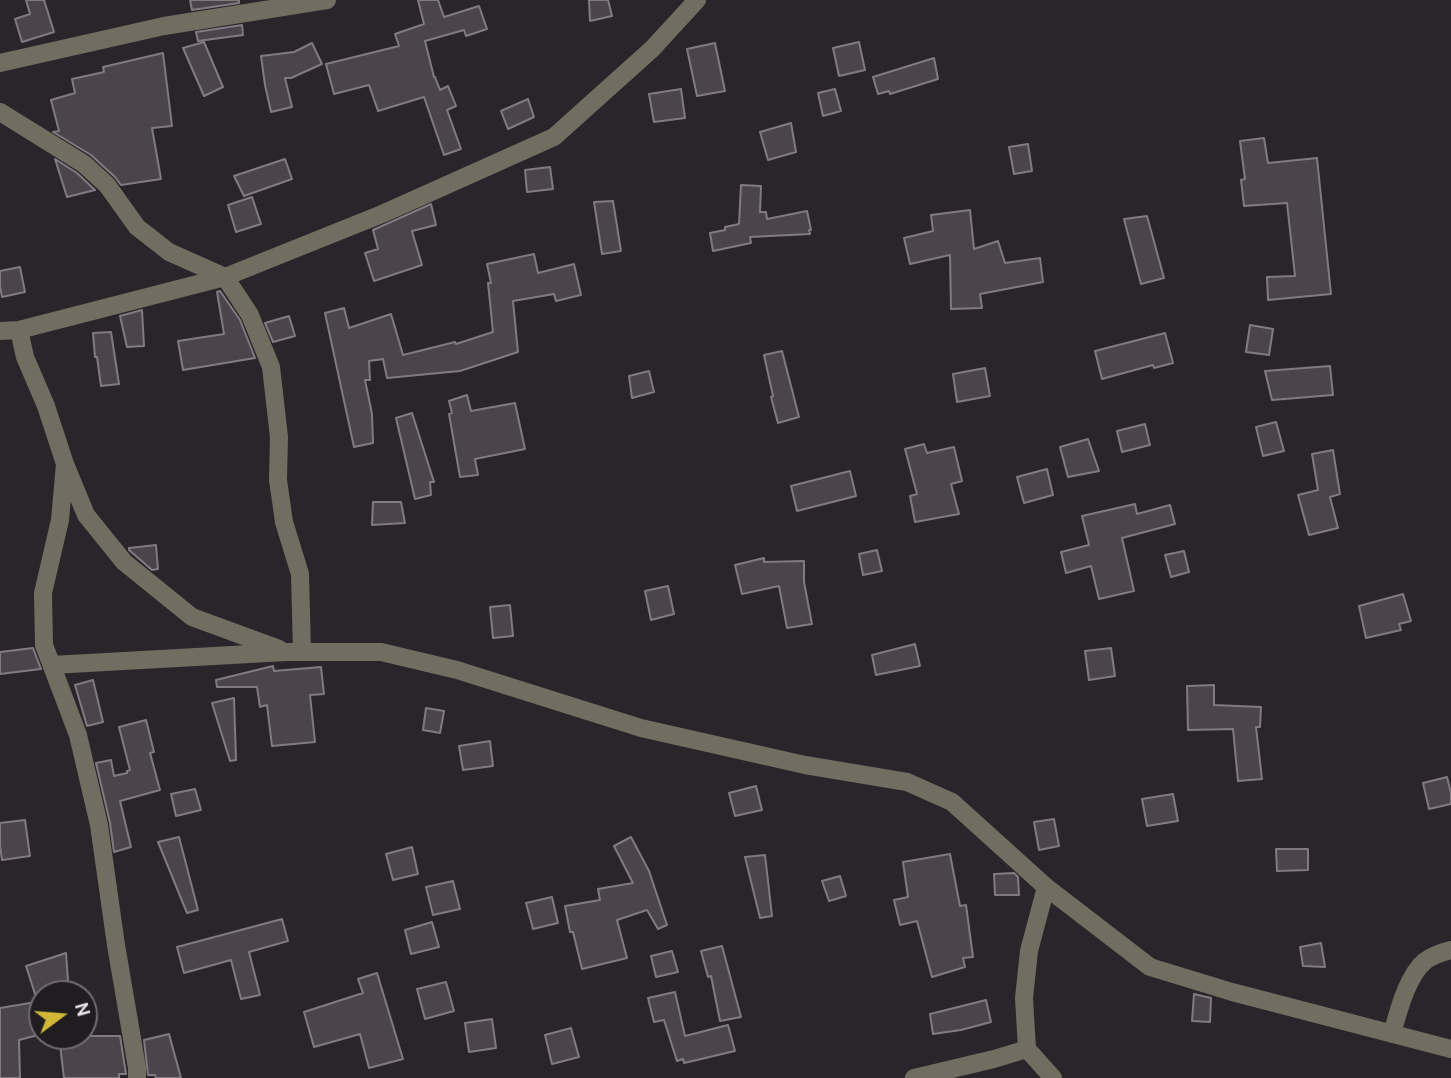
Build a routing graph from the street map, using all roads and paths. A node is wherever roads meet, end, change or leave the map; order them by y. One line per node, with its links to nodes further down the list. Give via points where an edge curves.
1 (327, 0): 3 (street, via 164,26)
2 (697, 0): 5 (street, via 652,48 554,137 382,214)
3 (0, 63)
4 (0, 112): 5 (street, via 84,164 107,185 137,227 169,252)
5 (225, 277): 6 (street); 9 (street, via 250,315 271,368 279,437 278,480 284,522 300,574)
6 (19, 330): 7 (street); 8 (street, via 24,357)
7 (0, 331)
8 (65, 464): 9 (street, via 86,514 124,562 192,617); 10 (street, via 60,520 43,593 44,645)
9 (294, 652): 10 (street); 11 (street, via 382,652 457,670 641,728 805,765 907,782 952,802)
10 (52, 665): 16 (street, via 78,735 99,825)
11 (1046, 887): 13 (street, via 1150,967); 14 (street, via 1029,951 1024,998)
12 (1451, 950): 13 (street, via 1426,961 1418,970 1402,999)
13 (1392, 1034): 15 (street)
14 (1027, 1049): 17 (street); 18 (street)
15 (1451, 1049)
16 (136, 1078)
17 (914, 1078)
18 (1053, 1078)

